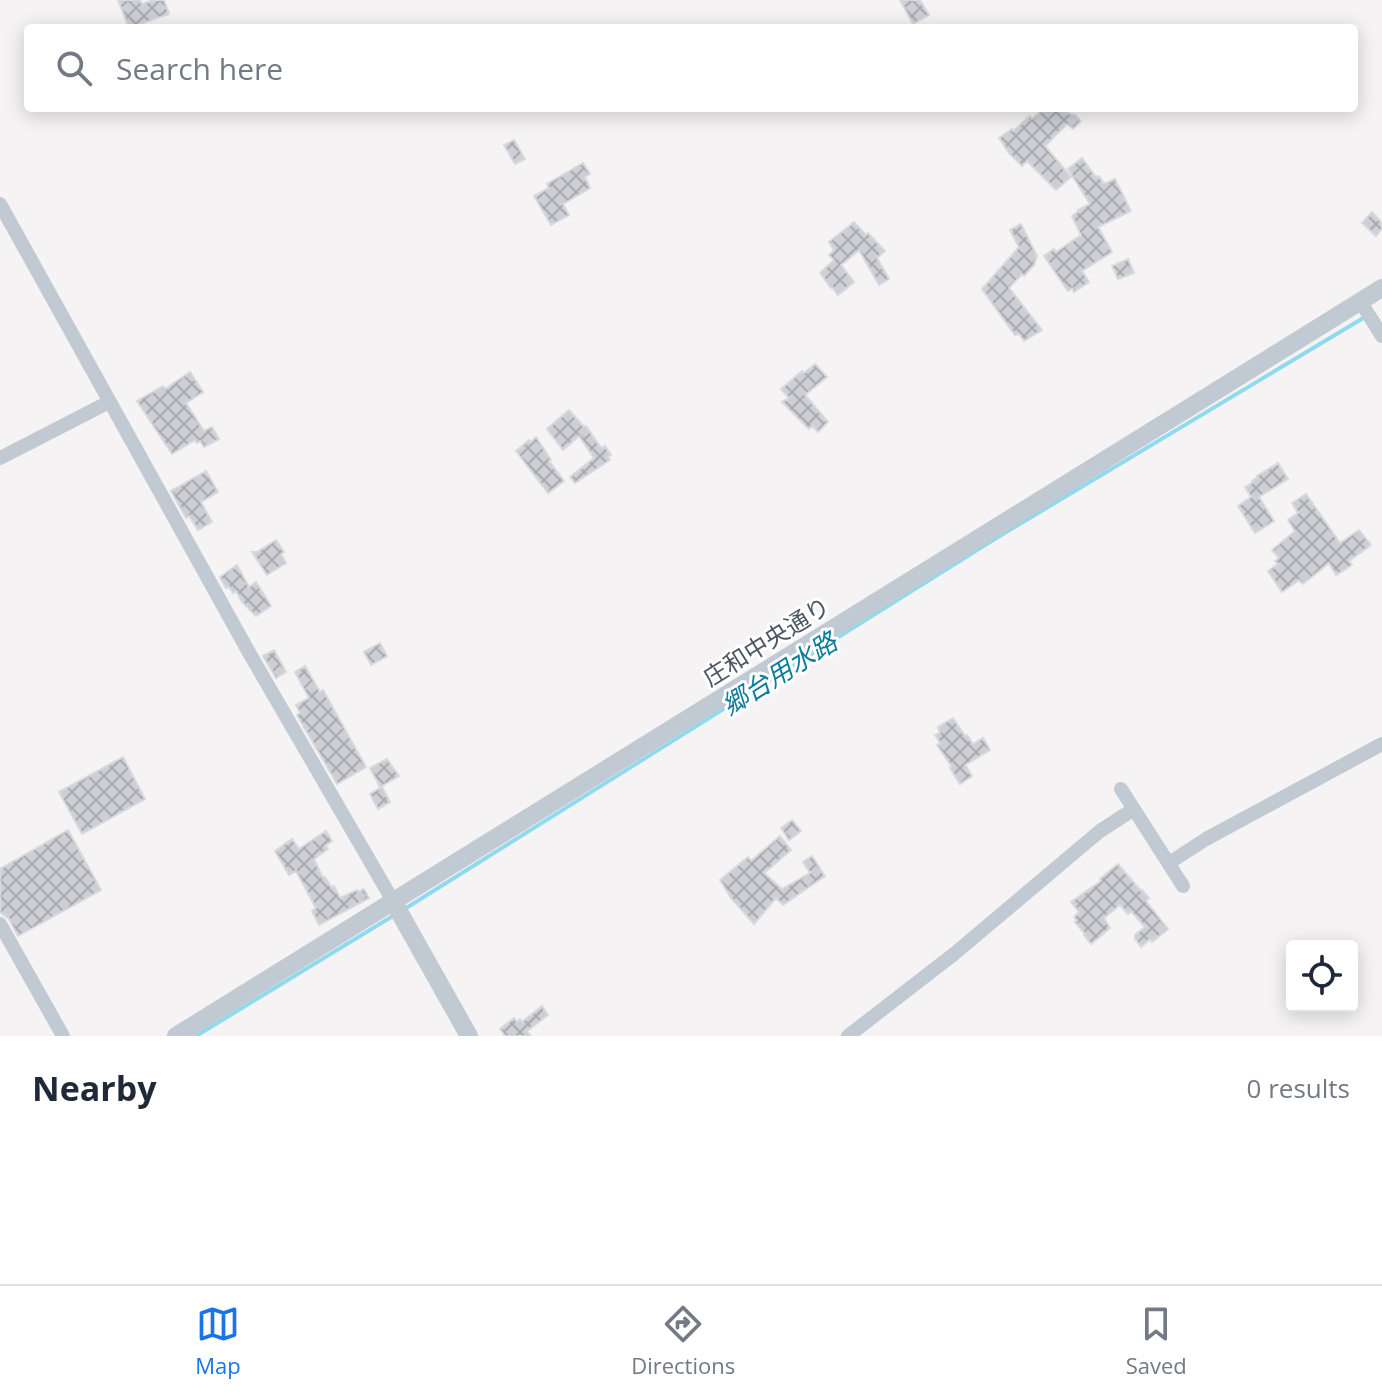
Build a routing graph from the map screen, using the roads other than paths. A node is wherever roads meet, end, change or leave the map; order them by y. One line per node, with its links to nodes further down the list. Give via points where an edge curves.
1 (0, 204): 5 (street)
2 (1382, 288): 3 (street, 庄和中央通り)
3 (1360, 301): 4 (street); 12 (street, 庄和中央通り)
4 (1382, 336)
5 (109, 402): 6 (street); 12 (street)
6 (0, 458)
7 (1382, 744): 10 (street)
8 (1121, 789): 9 (street)
9 (1134, 809): 10 (street); 17 (street)
10 (1169, 863): 11 (street)
11 (1183, 886)
12 (393, 901): 15 (street, 庄和中央通り); 16 (street)
13 (0, 924): 14 (street)
14 (63, 1036)
15 (176, 1036)
16 (469, 1036)
17 (848, 1036)

